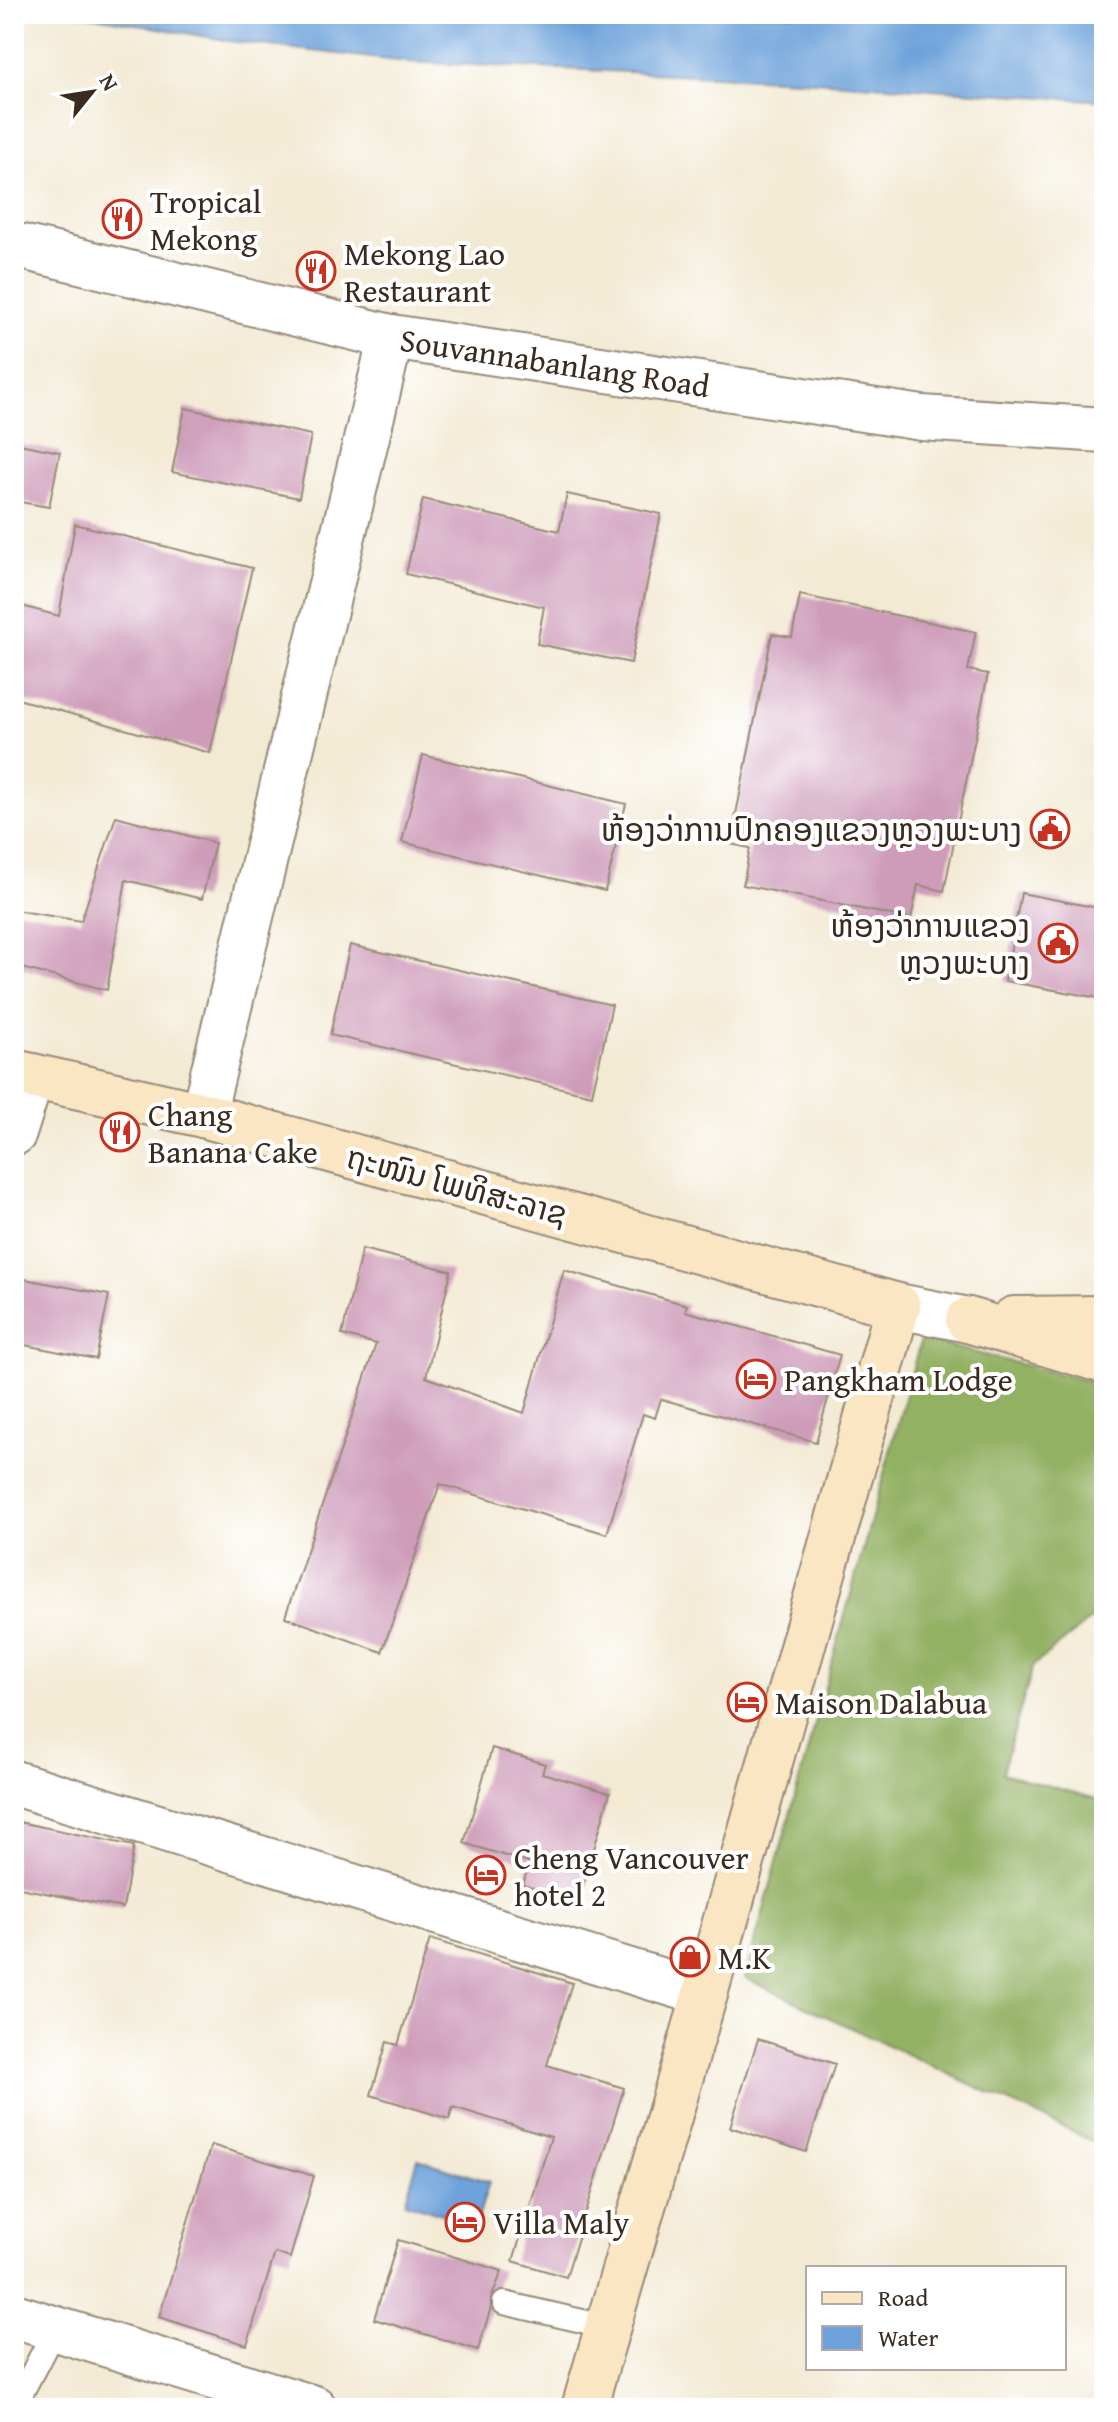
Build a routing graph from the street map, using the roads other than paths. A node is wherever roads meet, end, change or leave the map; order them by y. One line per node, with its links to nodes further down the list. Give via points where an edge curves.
1 (14, 245): 2 (street, Souvannabanlang Road)
2 (391, 337): 3 (street, Souvannabanlang Road, via 922,418); 5 (street)
3 (1104, 430)
4 (23, 1074): 5 (main road, ຖະໜົນ ໂພທິສະລາຊ); 6 (street)
5 (203, 1115): 7 (main road, ຖະໜົນ ໂພທິສະລາຊ)
6 (14, 1133)
7 (898, 1306): 9 (street); 12 (main road)
8 (1104, 1318): 9 (main road)
9 (968, 1320): 10 (main road)
10 (1104, 1361)
11 (14, 1783): 12 (street)
12 (705, 1994): 15 (main road)
13 (504, 2303): 15 (lane)
14 (14, 2316): 16 (street)
15 (608, 2327): 19 (main road)
16 (55, 2329): 17 (lane); 18 (street)
17 (14, 2408)
18 (314, 2408)
19 (584, 2408)

